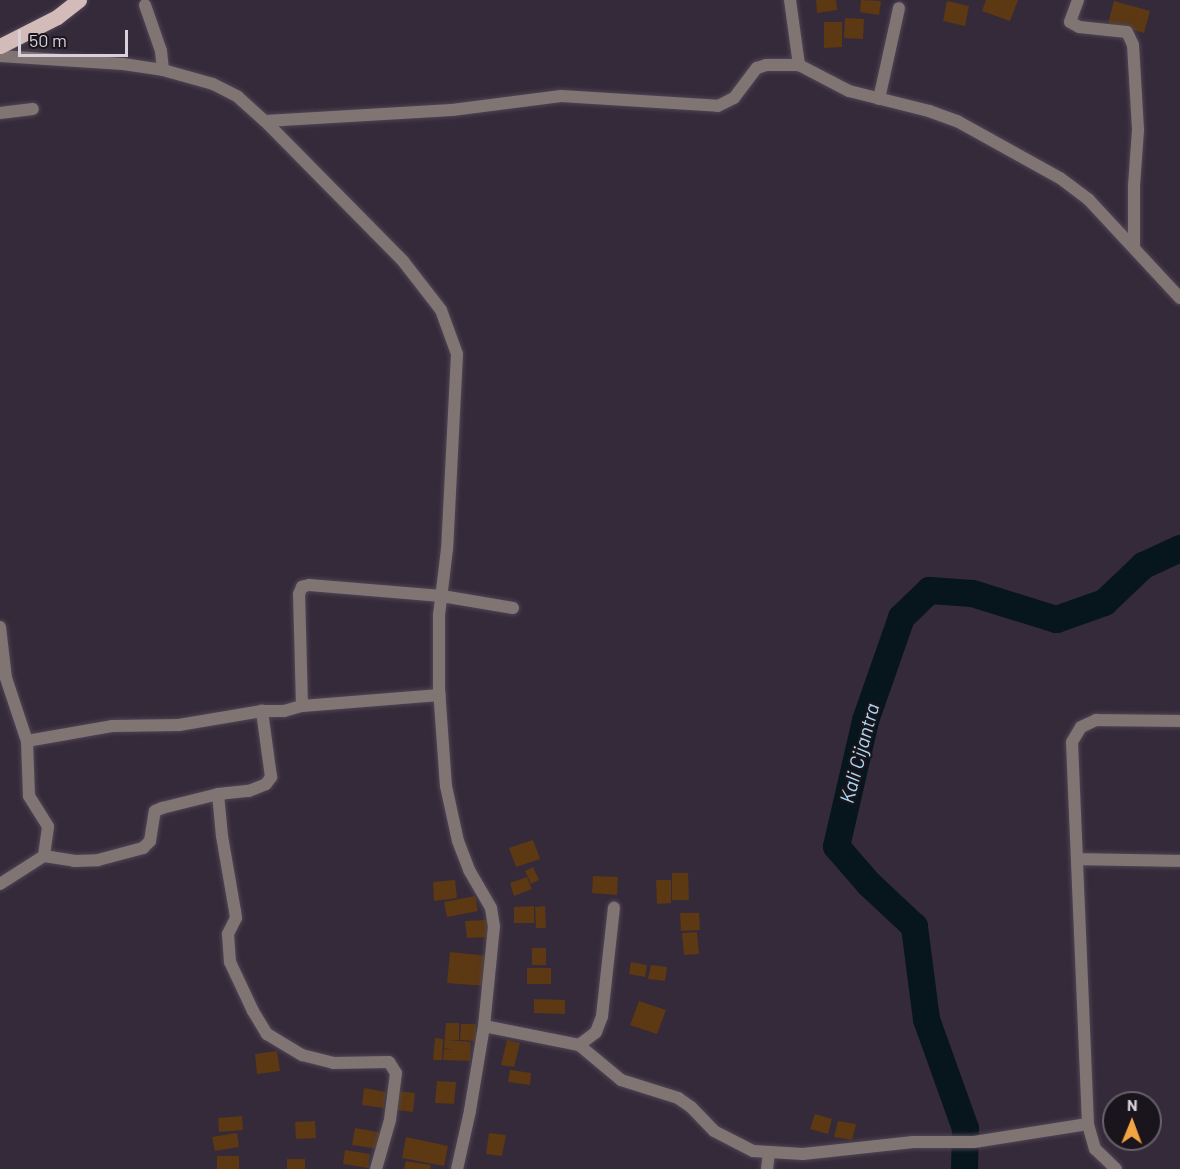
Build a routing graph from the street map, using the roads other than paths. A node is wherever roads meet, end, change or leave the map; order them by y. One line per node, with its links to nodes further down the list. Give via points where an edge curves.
1 (80, 0): 6 (main road, via 57,17)
2 (790, 0): 8 (street)
3 (1078, 0): 14 (street, via 1070,22 1078,27 1127,32 1133,45 1138,130)
4 (145, 5): 9 (street)
5 (899, 8): 10 (street)
6 (0, 46)
7 (0, 56): 9 (street)
8 (799, 65): 10 (street, via 849,91); 13 (street, via 757,68 734,98 718,106 561,96 452,110)
9 (164, 70): 13 (street, via 213,84 238,97)
10 (879, 99): 14 (street, via 957,121 1060,178 1089,200)
11 (33, 109): 12 (street)
12 (0, 113)
13 (266, 121): 16 (street, via 403,261 441,310 457,354)
14 (1134, 246): 15 (street)
15 (1180, 298)
16 (442, 596): 17 (street); 19 (street); 20 (street, via 302,587 298,594)
17 (513, 608)
18 (0, 627): 23 (street, via 6,678)
19 (440, 695): 20 (street); 30 (street, via 451,817 469,870 491,908 494,926)
20 (302, 706): 21 (street)
21 (262, 711): 23 (street, via 179,725 112,726); 24 (street, via 269,781 262,787)
22 (1180, 721): 26 (street, via 1096,720 1081,727 1072,742)
23 (27, 741): 25 (street, via 29,796 48,827)
24 (218, 794): 25 (street, via 155,811 150,841 143,848 98,860); 34 (street, via 236,918 228,934 230,962 258,1019 273,1039 302,1055 333,1063 388,1062 396,1073 390,1120)
25 (44, 856): 28 (street)
26 (1077, 859): 27 (street); 32 (street)
27 (1180, 861)
28 (0, 884)
29 (614, 908): 31 (street, via 602,1016 596,1032)
30 (483, 1026): 31 (street); 35 (street)
31 (579, 1045): 33 (street, via 621,1080 678,1098 714,1131 753,1151)
32 (1088, 1124): 33 (street, via 974,1142 914,1142 803,1154); 37 (street, via 1095,1149)
33 (769, 1152): 36 (street)
34 (376, 1169)
35 (457, 1169)
36 (767, 1169)
37 (1116, 1169)

